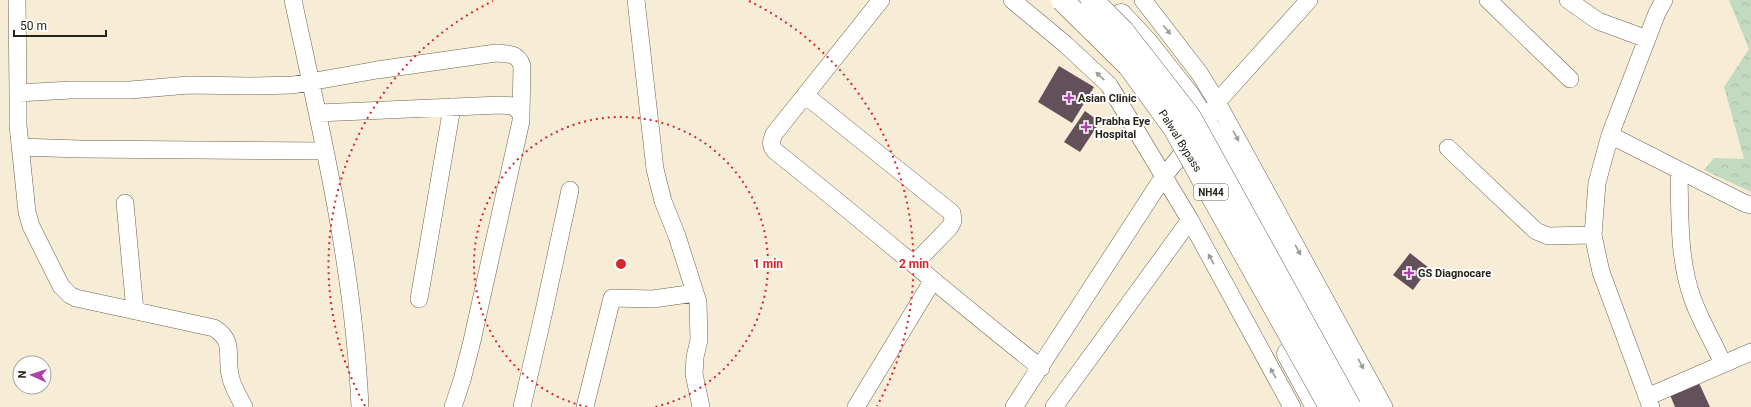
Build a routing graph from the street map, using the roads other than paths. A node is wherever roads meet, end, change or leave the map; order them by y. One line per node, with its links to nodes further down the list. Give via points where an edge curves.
1 (17, 0): 18 (street)
2 (293, 0): 17 (street)
3 (636, 0): 39 (street, via 655,169 663,201)
4 (881, 0): 19 (street)
5 (1012, 0): 31 (street, one-way to 5, via 1109,84)
6 (1052, 0): 29 (highway, via 1109,55)
7 (1062, 0): 57 (highway, Palwal Bypass / NH44, bridge, via 1129,66 1174,128)
8 (1092, 0): 58 (highway, Palwal Bypass / NH44, bridge, via 1123,31 1190,117)
9 (1107, 0): 24 (highway, via 1148,44 1189,96)
10 (1143, 0): 20 (street, one-way to 20, via 1200,74)
11 (1309, 0): 20 (street)
12 (1488, 0): 16 (street)
13 (1664, 0): 15 (street)
14 (1574, 2): 15 (street, via 1598,21)
15 (1647, 39): 25 (street)
16 (1570, 79)
17 (310, 83): 18 (street, via 275,86 189,85 130,90); 22 (street); 23 (street, via 392,68 496,53 508,54 517,57 522,66)
18 (18, 93): 26 (street)
19 (805, 95): 37 (street, via 774,134 772,147); 37 (street, via 952,213 953,221 950,227)
20 (1217, 102): 24 (street); 60 (street, one-way to 60)
21 (452, 107): 22 (street); 23 (street, via 514,106); 40 (street)
22 (318, 113): 28 (street)
23 (521, 114): 48 (street, via 473,334)
24 (1205, 122): 29 (street); 59 (highway, via 1236,171)
25 (1610, 135): 30 (street); 36 (street, via 1597,183)
26 (20, 147): 28 (street); 41 (street, via 26,207 31,226 62,286 76,298)
27 (1448, 148): 36 (street, via 1536,231 1548,236)
28 (324, 151): 47 (street, via 345,257 358,365)
29 (1180, 156): 31 (street); 56 (highway)
30 (1679, 170): 34 (street); 43 (street, via 1680,226 1686,271 1693,300)
31 (1164, 176): 35 (street); 44 (street)
32 (570, 190): 49 (street)
33 (125, 203): 41 (street)
34 (1751, 205)
35 (1190, 220): 54 (street); 55 (street, one-way to 35)
36 (1593, 235): 45 (street, via 1601,272)
37 (914, 264): 38 (street)
38 (933, 280): 44 (street); 52 (street)
39 (695, 293): 50 (street, via 653,298 612,298); 51 (street, via 700,324 694,374)
40 (419, 298)
41 (135, 311): 46 (street, via 214,328 220,332 226,338 229,347 230,376)
42 (1751, 352): 43 (street)
43 (1723, 364): 45 (street)
44 (1041, 368): 53 (street)
45 (1649, 402)
46 (244, 407)
47 (360, 407)
48 (453, 407)
49 (522, 407)
50 (585, 407)
51 (702, 407)
52 (856, 407)
53 (1014, 407)
54 (1054, 407)
55 (1292, 407)
56 (1317, 407)
57 (1330, 407)
58 (1350, 407)
59 (1364, 407)
60 (1384, 407)

